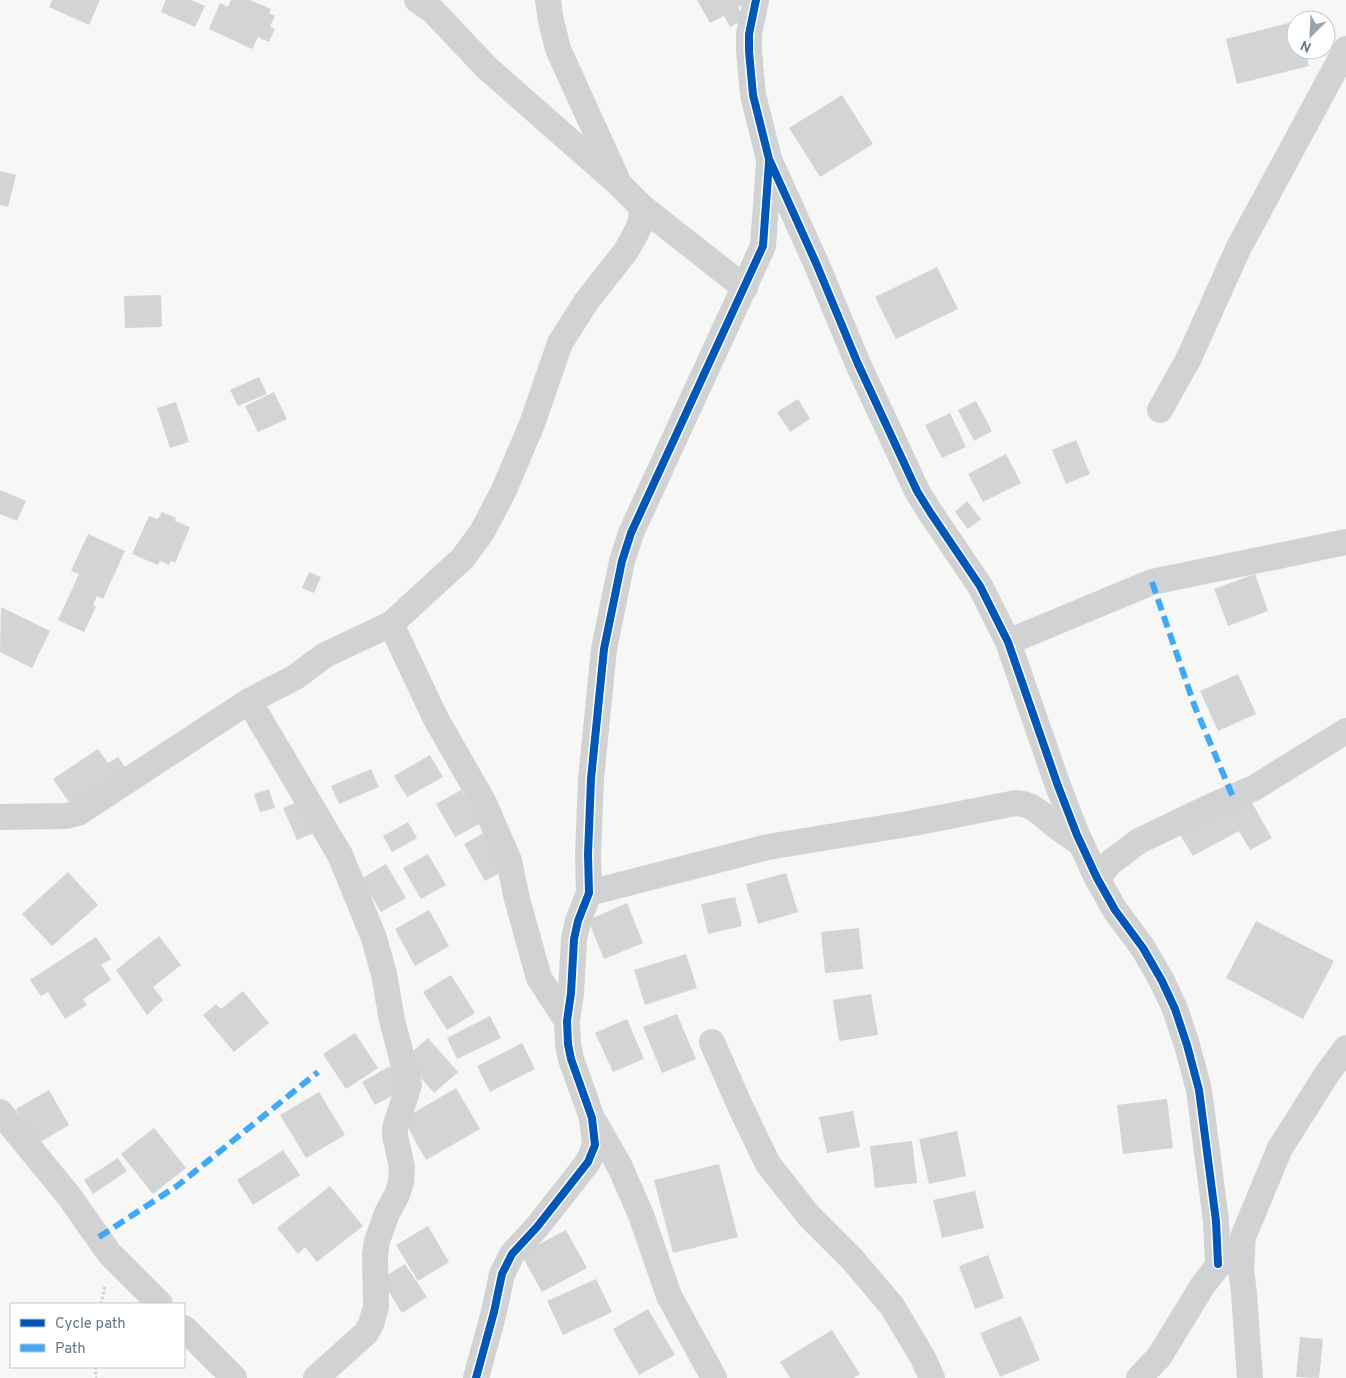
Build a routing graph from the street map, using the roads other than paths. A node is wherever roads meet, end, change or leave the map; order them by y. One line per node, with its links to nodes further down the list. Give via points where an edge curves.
1 (417, 0): 6 (street, via 433,11 521,99)
2 (548, 0): 6 (street, via 558,49)
3 (756, 0): 5 (street, via 749,51 753,95)
4 (1346, 49): 9 (street, via 1238,249 1189,358)
5 (769, 159): 8 (street, via 763,246); 12 (street, via 917,491 980,586)
6 (619, 184): 7 (street)
7 (642, 207): 8 (street); 11 (street, via 636,236 586,302 560,343 525,440 482,532 463,558)
8 (745, 288): 18 (street, via 634,524 622,561 604,649 598,704 589,819)
9 (1160, 410)
10 (1346, 542): 12 (street, via 1152,582)
11 (391, 624): 13 (street, via 325,655 294,678); 19 (street, via 436,720 488,810 509,861 539,978)
12 (1008, 642): 16 (street)
13 (249, 701): 15 (street, via 78,813); 29 (street, via 340,855 374,938 409,1085 395,1128 402,1167 401,1182 377,1242 376,1307 371,1324 366,1333)
14 (1346, 732): 17 (street, via 1254,788 1139,841)
15 (0, 817)
16 (1082, 845): 17 (street); 18 (street, via 1042,812 1016,803 768,847)
17 (1096, 878): 25 (street, via 1162,980 1187,1044 1200,1100 1216,1221)
18 (589, 893): 19 (street, via 574,939)
19 (567, 1021): 23 (street, via 571,1059)
20 (712, 1042): 32 (street, via 768,1164 809,1216 892,1306)
21 (1346, 1048): 24 (street, via 1280,1148)
22 (0, 1112): 26 (street, via 69,1196 109,1253)
23 (592, 1118): 30 (street, via 595,1145 588,1162 512,1254 502,1274); 31 (street, via 641,1215 669,1296)
24 (1243, 1237): 25 (street); 34 (street, via 1240,1269)
25 (1218, 1264): 33 (street, via 1160,1357)
26 (159, 1303)
27 (185, 1329): 28 (street)
28 (234, 1378)
29 (316, 1378)
30 (476, 1378)
31 (714, 1378)
32 (932, 1378)
33 (1139, 1378)
34 (1250, 1378)

